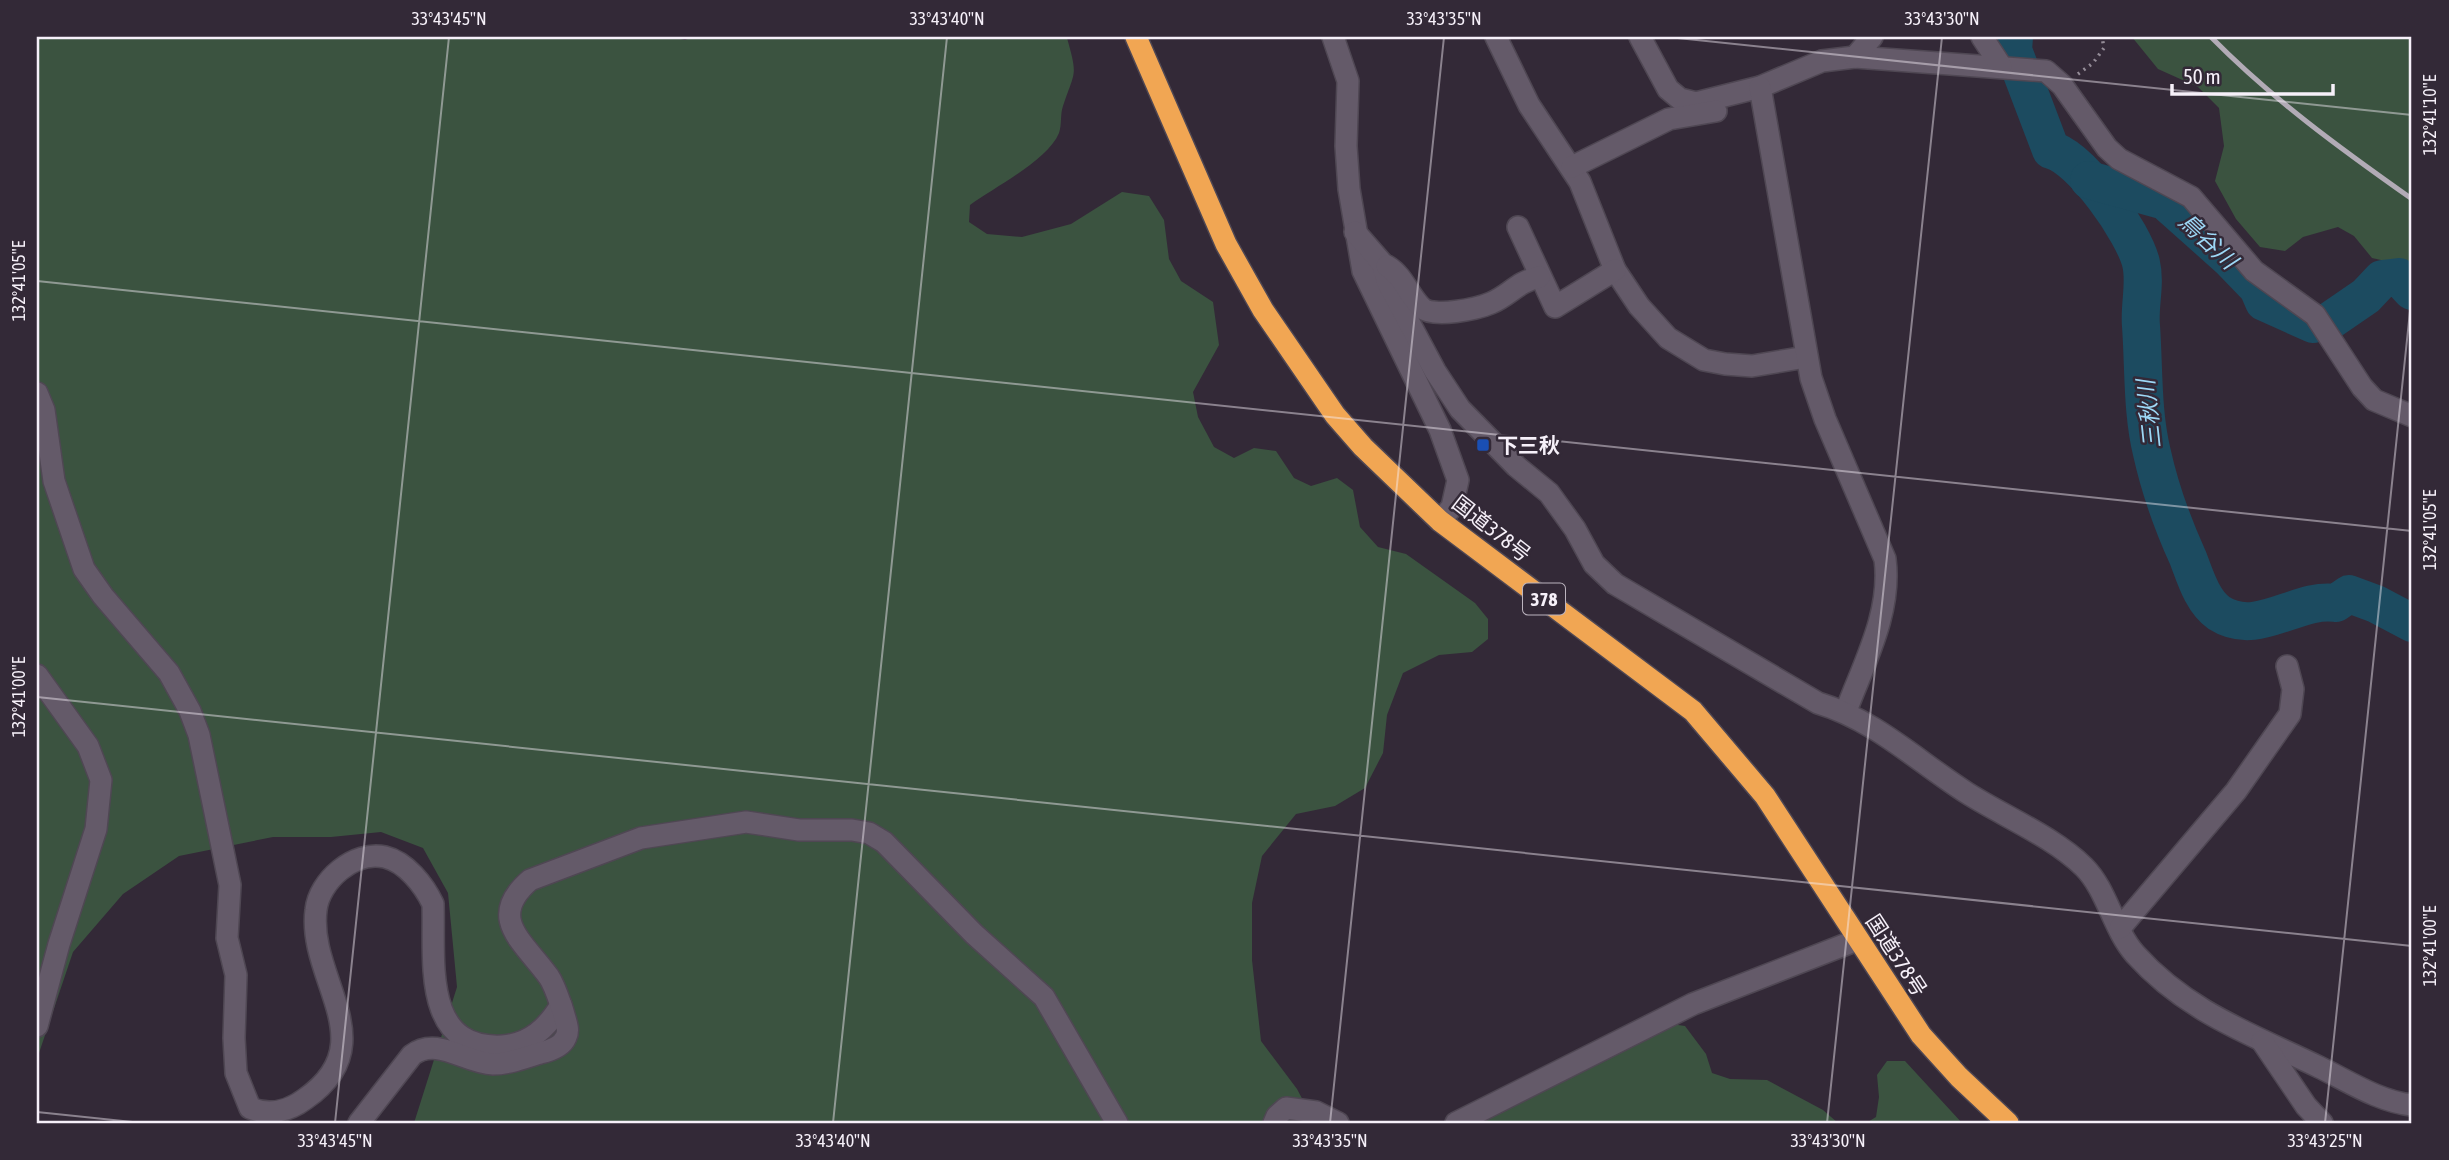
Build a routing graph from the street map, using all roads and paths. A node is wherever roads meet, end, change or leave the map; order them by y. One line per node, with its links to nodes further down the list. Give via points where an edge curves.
1 (1136, 37): 22 (highway, 国道378号 / 378, via 1226,244 1263,310 1335,415)
2 (1333, 37): 15 (street, via 1348,81 1346,146)
3 (1496, 37): 13 (street, via 1529,105)
4 (1640, 37): 12 (street, via 1657,72 1680,99 1696,103)
5 (1872, 37): 8 (street)
6 (1982, 37): 9 (street)
7 (2102, 37): 10 (path, via 2104,48 2093,63)
8 (1855, 57): 9 (street); 11 (street, via 1822,61)
9 (2006, 67): 10 (street)
10 (2054, 78): 21 (street, via 2113,153 2191,197 2255,271 2315,314 2374,400)
11 (1760, 87): 12 (street); 19 (street)
12 (1727, 96): 13 (street, via 1717,111 1669,120)
13 (1572, 167): 17 (street, via 1590,201)
14 (1518, 227): 18 (street)
15 (1355, 232): 16 (street); 22 (street, via 1373,296 1454,459 1458,480 1452,507)
16 (1382, 264): 18 (street, via 1394,270 1422,309 1432,312 1492,303 1512,287); 25 (street, via 1435,371 1460,409 1549,493 1594,564 1615,584 1679,622 1818,703)
17 (1615, 270): 18 (street, via 1555,307); 19 (street, via 1668,338 1704,360 1752,366)
18 (1539, 277)
19 (1806, 357): 25 (street, via 1825,419 1885,559 1888,583 1878,625)
20 (37, 393): 28 (street, via 44,410 54,481 84,569 169,673 199,735 230,885 227,938 236,975 236,1073 250,1108 262,1113 298,1104 317,1091 331,1073 344,1029 318,956 316,909 324,886 337,872 369,857 385,857 407,869 430,897 436,995 451,1030 486,1047 514,1045 549,1025)
21 (2412, 416)
22 (1440, 521): 27 (highway, 国道378号 / 378, via 1693,711 1765,796)
23 (2287, 666): 26 (street, via 2293,689 2290,715 2236,791)
24 (37, 675): 29 (street, via 88,746 101,780 96,829)
25 (1846, 711): 26 (street, via 1965,792 2068,854 2086,869)
26 (2120, 928): 30 (street, via 2134,952 2183,997 2216,1020)
27 (1857, 940): 32 (highway, 国道378号 / 378, via 1921,1035); 37 (street, via 1693,1004)
28 (561, 1005): 33 (street, via 568,1028 566,1040 553,1050 495,1064 473,1062 434,1047 422,1048); 34 (street, via 551,979 510,924 509,907 516,892 530,880 641,838 746,822 869,833 884,842 1044,997)
29 (37, 1026)
30 (2262, 1041): 31 (street, via 2372,1093); 38 (street)
31 (2412, 1105)
32 (2001, 1121)
33 (359, 1123)
34 (1117, 1123)
35 (1274, 1123): 36 (street, via 1286,1108 1316,1112)
36 (1338, 1123)
37 (1456, 1123)
38 (2322, 1123)

